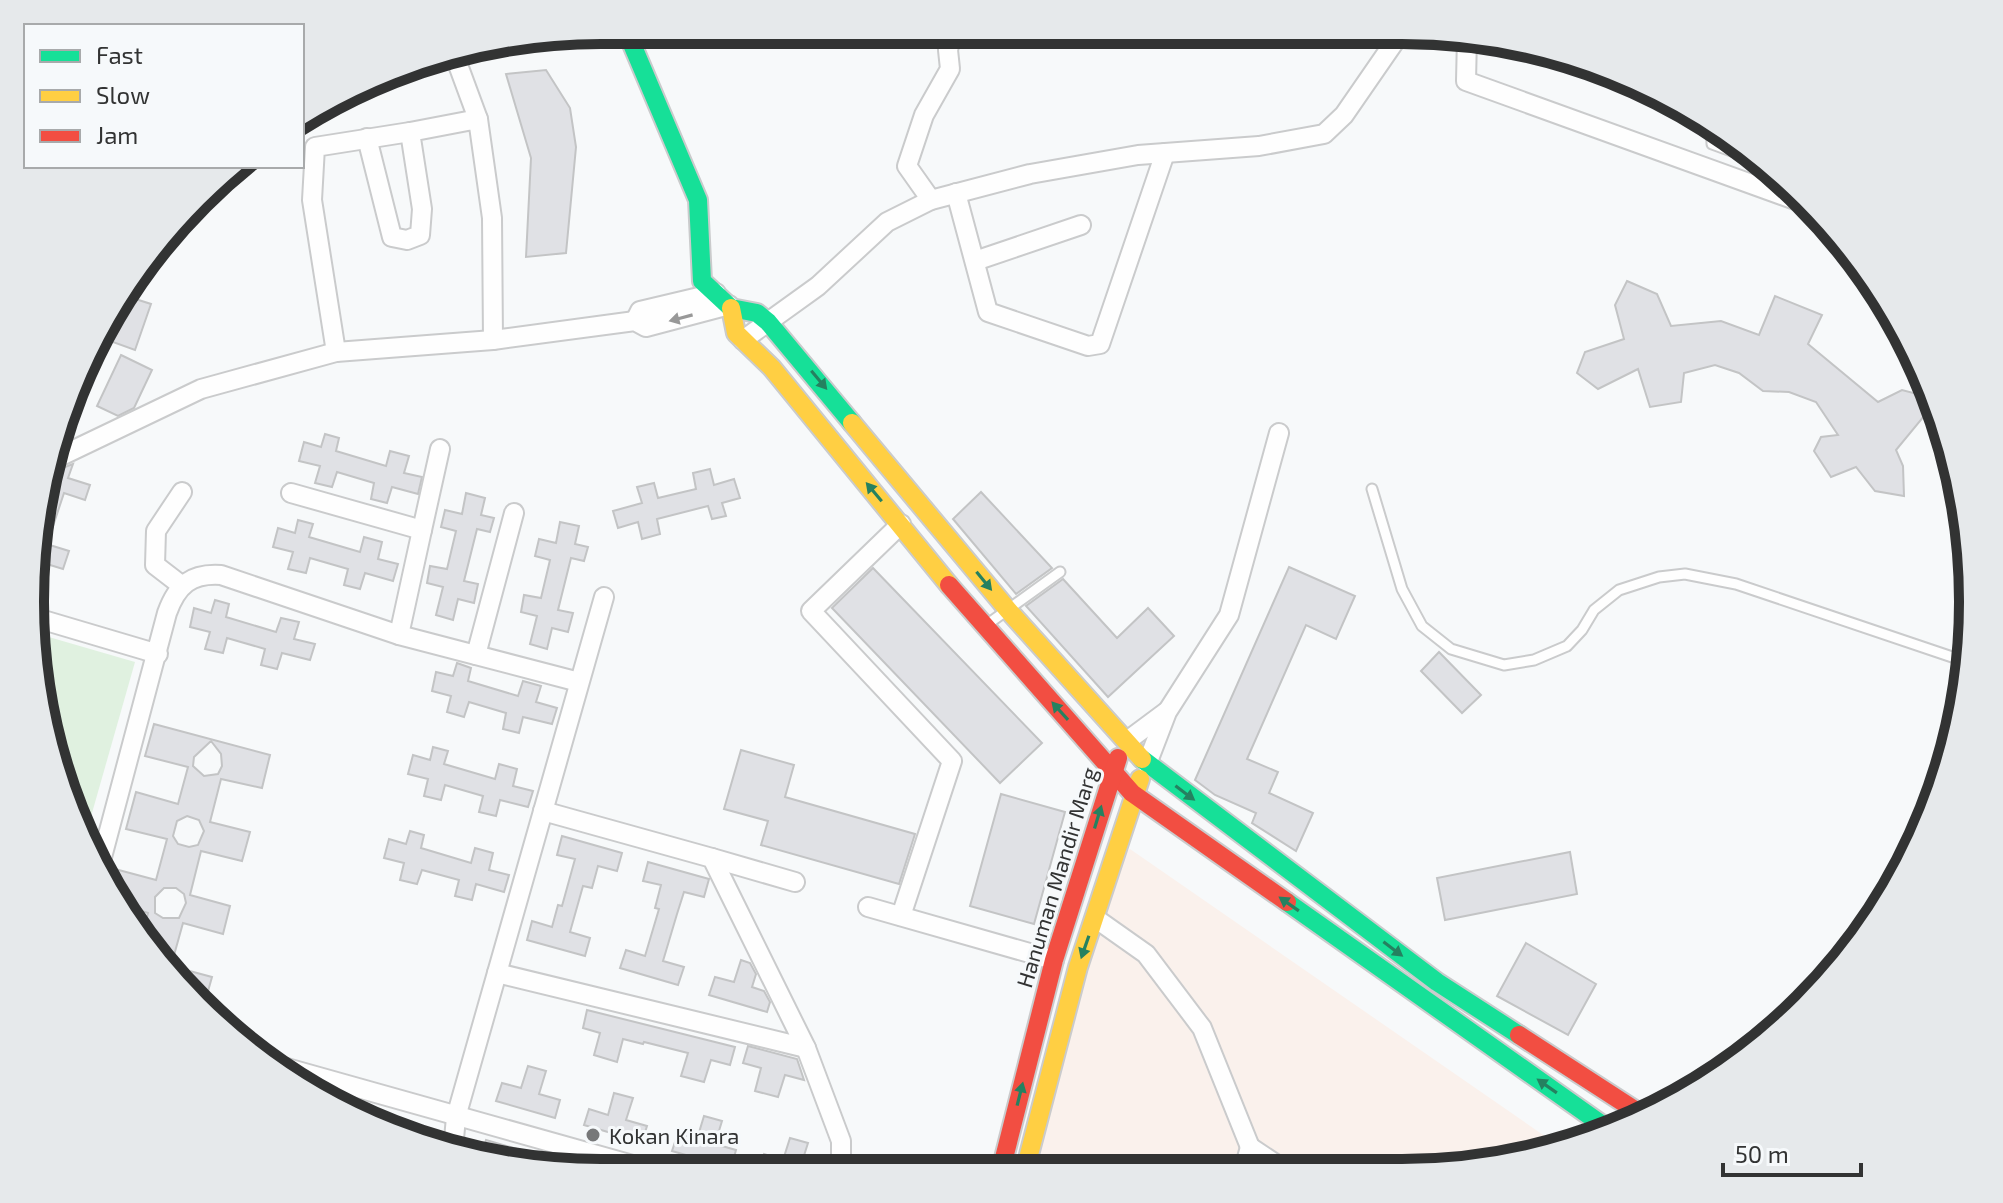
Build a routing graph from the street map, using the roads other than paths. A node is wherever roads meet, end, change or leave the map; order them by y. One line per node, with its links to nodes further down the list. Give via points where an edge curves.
1 (632, 44): 17 (main road, via 698,200 702,281)
2 (951, 44): 14 (street, via 950,69 924,115 907,166)
3 (1393, 44): 11 (street, via 1344,115 1324,134 1259,146)
4 (1467, 48): 13 (street, via 1466,81)
5 (457, 63): 6 (street)
6 (478, 119): 7 (street); 19 (street, via 492,218)
7 (410, 132): 8 (street); 8 (street, via 422,209 420,235 407,240 392,237 384,218)
8 (367, 138): 21 (street, via 315,147 312,200)
9 (1712, 139): 10 (lane, via 1712,144)
10 (1728, 150)
11 (1165, 153): 12 (street, via 1030,174); 16 (street, via 1100,344 1088,346 988,312)
12 (956, 193): 14 (street); 16 (street)
13 (1784, 196)
14 (931, 200): 18 (street, via 887,222 818,286)
15 (1081, 225): 16 (street)
16 (975, 261)
17 (725, 302): 18 (main road); 19 (street, via 646,327 635,321); 20 (main road)
18 (768, 322): 20 (street); 34 (main road, one-way to 34)
19 (493, 340): 21 (street)
20 (743, 340): 29 (main road, one-way to 20)
21 (336, 352): 24 (street, via 201,389)
22 (1279, 433): 42 (street, via 1229,615)
23 (440, 449): 30 (street)
24 (64, 455)
25 (1372, 489): 40 (lane, via 1402,589 1422,626 1451,649 1504,665 1567,646 1612,594 1685,574 1736,584)
26 (182, 492): 32 (street, via 156,531 155,565)
27 (291, 493): 30 (street)
28 (514, 513): 39 (street)
29 (901, 524): 36 (main road); 54 (street, via 811,611 952,761)
30 (422, 530): 37 (street)
31 (1060, 572): 34 (lane)
32 (181, 585): 37 (street, via 190,578 221,575); 38 (street, via 167,613)
33 (604, 597): 41 (street)
34 (1008, 610): 36 (lane); 43 (main road)
35 (45, 620): 38 (street)
36 (984, 627): 45 (main road, one-way to 36)
37 (399, 635): 39 (street)
38 (158, 654): 48 (street)
39 (476, 655): 41 (street)
40 (1956, 658)
41 (579, 682): 47 (street)
42 (1167, 712): 43 (street, Hanuman Mandir Marg); 44 (street)
43 (1127, 741): 44 (main road); 45 (main road, Hanuman Mandir Marg)
44 (1147, 764): 46 (main road); 60 (main road, one-way to 60, via 1437,982)
45 (1113, 769): 46 (main road); 49 (main road, Hanuman Mandir Marg, one-way to 45)
46 (1132, 793): 51 (main road); 62 (main road, one-way to 46)
47 (543, 811): 50 (street); 57 (street)
48 (103, 852)
49 (1086, 853): 51 (main road); 56 (main road, Hanuman Mandir Marg)
50 (712, 858): 52 (street); 58 (street)
51 (1111, 863): 55 (main road)
52 (795, 882)
53 (868, 907): 54 (street)
54 (901, 916): 56 (street)
55 (1095, 918): 64 (street, via 1146,954 1202,1028); 68 (main road, one-way to 68)
56 (1054, 960): 67 (main road, Hanuman Mandir Marg, one-way to 56)
57 (497, 973): 58 (street); 61 (street)
58 (806, 1048): 66 (street, via 841,1141)
59 (306, 1074): 61 (street)
60 (1633, 1109)
61 (456, 1117): 63 (street); 65 (street)
62 (1599, 1123)
63 (454, 1139)
64 (1250, 1147): 69 (street); 70 (street)
65 (610, 1159)
66 (841, 1159)
67 (1004, 1159)
68 (1028, 1159)
69 (1247, 1159)
70 (1268, 1159)

